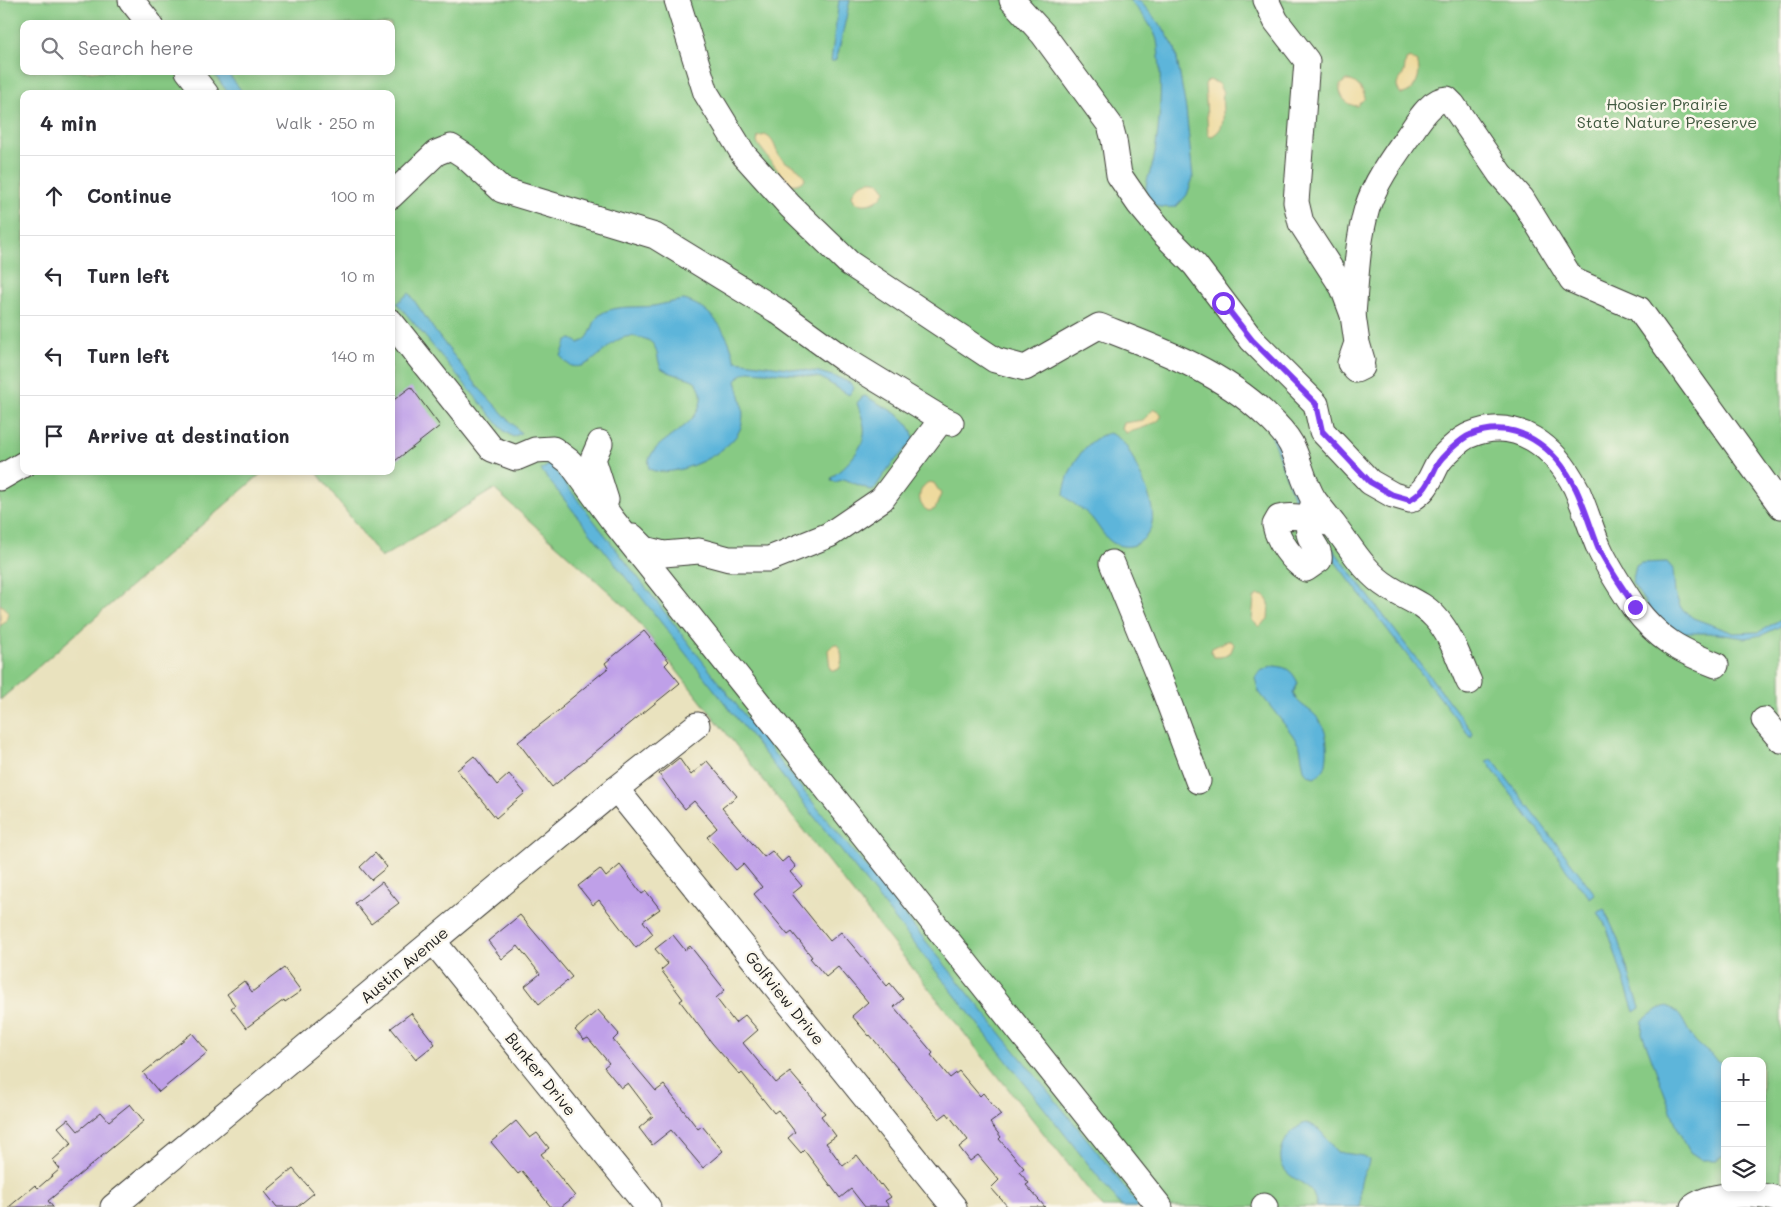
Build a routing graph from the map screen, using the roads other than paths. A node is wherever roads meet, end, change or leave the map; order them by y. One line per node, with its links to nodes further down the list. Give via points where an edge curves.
1 (131, 0): 5 (street)
2 (677, 0): 19 (street, via 706,93 744,155 790,206 849,263 996,360 1025,368 1099,326 1187,361 1253,402 1291,444 1319,515 1371,574 1388,587 1422,604 1436,617 1448,633)
3 (1012, 0): 18 (street, via 1043,34 1110,125 1119,175 1138,204 1194,265 1252,340 1316,404 1322,431 1370,482 1410,500 1421,494 1438,463 1469,435 1492,429 1509,429 1527,435 1547,448 1562,465 1576,488 1600,549 1641,615 1666,642)
4 (1266, 0): 9 (street, via 1276,21 1307,62 1296,202 1301,223 1343,288)
5 (147, 20)
6 (191, 75): 7 (street)
7 (203, 90)
8 (395, 192): 16 (street, via 436,153 451,147 502,190 655,236 776,310 842,358 946,421 882,500 829,535 769,559 729,559 699,551 664,554 645,549)
9 (1353, 315): 11 (street); 15 (street, via 1358,247 1368,207 1384,172 1417,123 1433,105 1447,99 1500,174 1522,199 1572,280 1639,309)
10 (395, 327): 16 (street, via 492,449 516,458 535,450 553,449 570,462)
11 (1357, 343)
12 (600, 443): 16 (street, via 593,459)
13 (20, 466): 14 (street)
14 (0, 478)
15 (1781, 506)
16 (611, 518): 30 (street)
17 (1112, 563): 23 (street)
18 (1716, 665)
19 (1469, 682)
20 (1764, 720): 22 (street)
21 (697, 725): 24 (street, Austin Avenue)
22 (1781, 740)
23 (1198, 781)
24 (616, 789): 25 (street, Austin Avenue); 29 (street, Golfview Drive)
25 (433, 941): 27 (street, Austin Avenue); 28 (street, Bunker Drive)
26 (1781, 1200): 31 (street, via 1768,1196 1725,1195)
27 (113, 1207)
28 (648, 1207)
29 (954, 1207)
30 (1160, 1207)
31 (1693, 1207)

